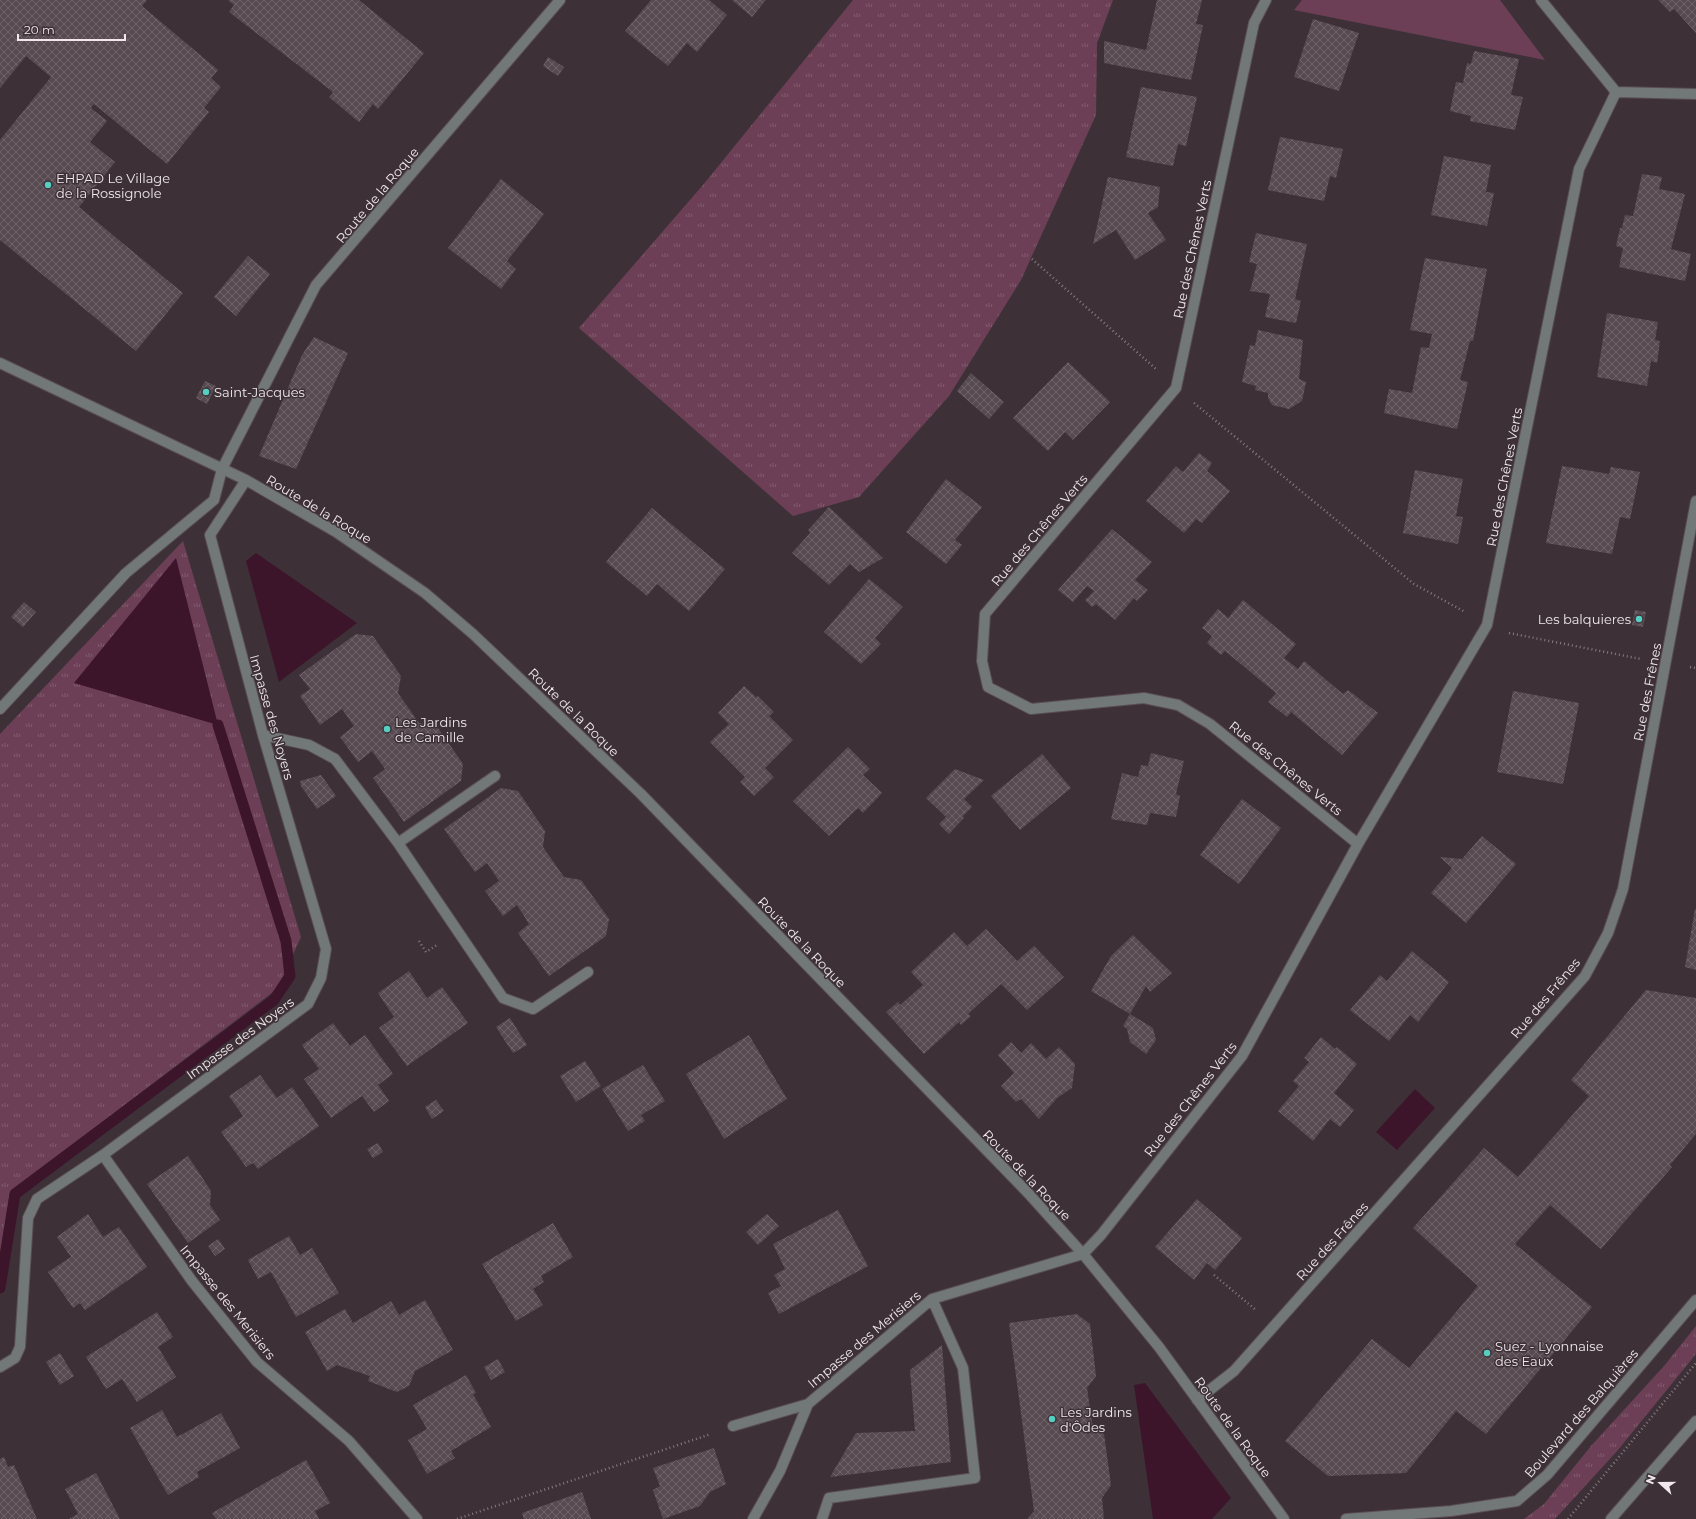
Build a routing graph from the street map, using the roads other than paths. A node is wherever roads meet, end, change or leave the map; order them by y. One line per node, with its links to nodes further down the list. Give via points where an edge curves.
1 (560, 0): 7 (street, Route de la Roque, via 316,285)
2 (1266, 0): 14 (street, Rue des Chênes Verts, via 1254,23 1176,388 985,614 982,661 988,686 1031,708 1144,698 1178,705 1210,724)
3 (1541, 0): 4 (street)
4 (1616, 92): 5 (street); 14 (street, Rue des Chênes Verts, via 1579,169 1487,625)
5 (1696, 94)
6 (0, 363): 7 (street, Route de la Roque)
7 (222, 469): 8 (street, Route de la Roque); 10 (street, Route de la Roque, via 214,500 126,573)
8 (246, 480): 11 (street, Impasse des Noyers, via 210,536); 17 (street, Route de la Roque, via 343,536 425,593 473,634 641,794)
9 (1696, 501): 21 (street, Rue des Frênes, via 1623,889 1608,933 1585,976 1234,1371)
10 (0, 709)
11 (263, 735): 13 (street, via 309,745 335,759); 16 (street, Impasse des Noyers, via 326,949 322,978 308,1004)
12 (495, 776): 13 (street)
13 (398, 843): 15 (street, via 503,998 534,1009)
14 (1358, 844): 17 (street, Rue des Chênes Verts, via 1242,1056)
15 (588, 972)
16 (103, 1155): 20 (street, Impasse des Noyers, via 37,1200 28,1218 20,1347 15,1358); 25 (street, Impasse des Merisiers, via 192,1281 257,1362 349,1441)
17 (1084, 1254): 18 (street, Impasse des Merisiers); 21 (street, Route de la Roque, via 1159,1347)
18 (932, 1299): 22 (street, Impasse des Merisiers); 27 (street, via 963,1368 975,1478 829,1498)
19 (1696, 1300): 29 (street, Boulevard des Balquières, via 1547,1475 1517,1502 1451,1511)
20 (0, 1367)
21 (1197, 1400): 28 (street, Route de la Roque)
22 (808, 1404): 24 (street); 26 (street, Impasse des Merisiers, via 780,1471)
23 (1696, 1421): 30 (street)
24 (733, 1426)
25 (417, 1519)
26 (753, 1519)
27 (822, 1519)
28 (1284, 1519)
29 (1346, 1519)
30 (1611, 1519)

